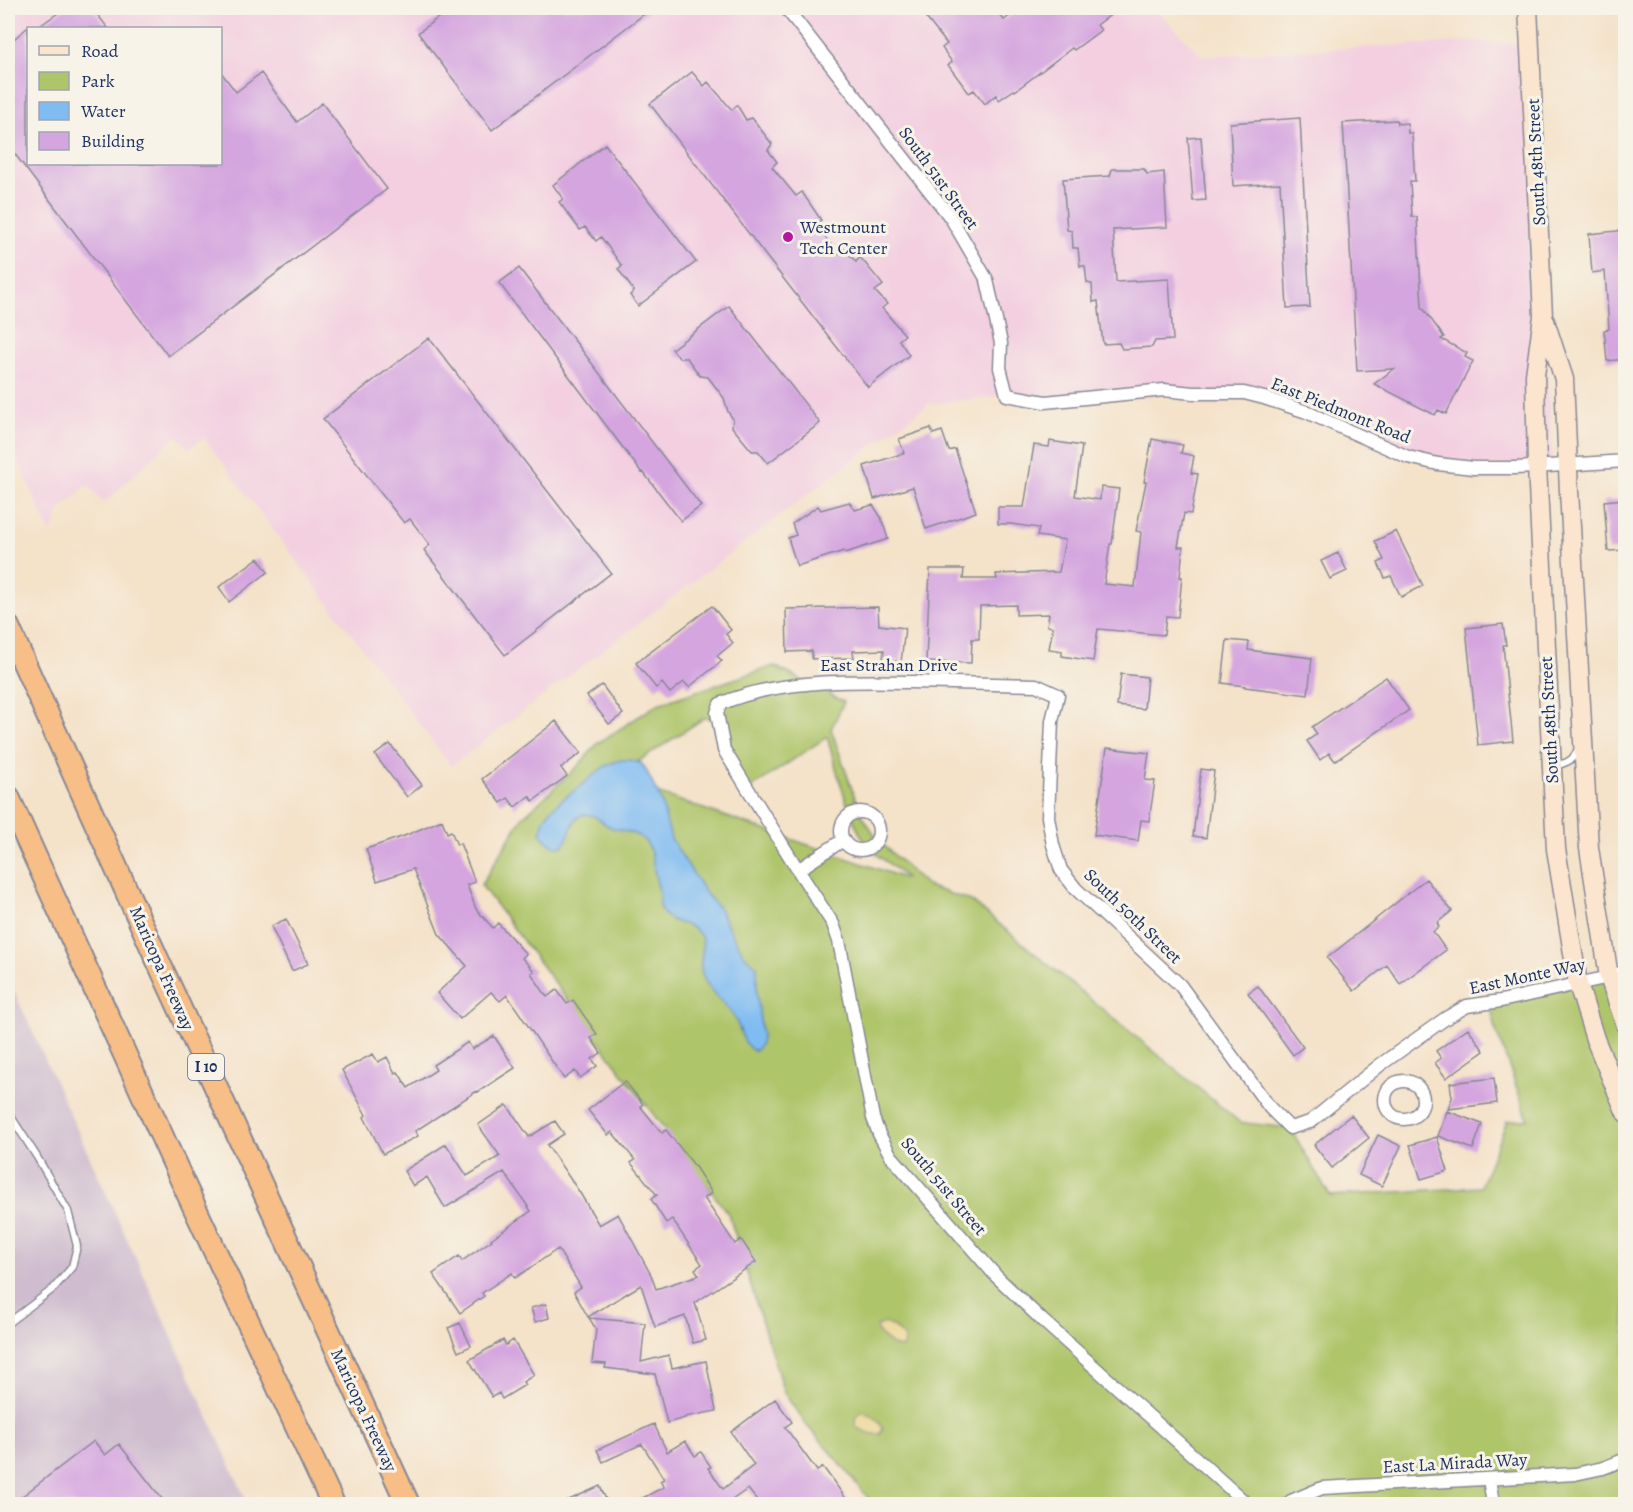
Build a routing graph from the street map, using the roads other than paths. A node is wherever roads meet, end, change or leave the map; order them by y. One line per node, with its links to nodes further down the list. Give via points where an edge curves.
1 (786, 8): 4 (street, South 51st Street, via 951,218 987,280 1001,343 1000,368)
2 (1528, 8): 3 (main road, South 48th Street)
3 (1544, 316): 6 (main road, South 48th Street, via 1564,379); 7 (main road, South 48th Street, via 1535,375)
4 (1007, 396): 7 (street, East Piedmont Road, via 1045,402 1164,390 1244,393 1304,411 1408,457 1473,468)
5 (1626, 461): 6 (street, East Piedmont Road)
6 (1567, 464): 7 (street, East Piedmont Road); 11 (main road, South 48th Street)
7 (1537, 466): 12 (main road, South 48th Street)
8 (8, 627): 28 (highway, Maricopa Freeway / I 10)
9 (1058, 695): 10 (street, East Strahan Drive, via 1036,685 852,681 803,684 739,696); 23 (street, South 50th Street, via 1048,817 1061,870 1076,889 1180,986 1270,1108)
10 (720, 704): 15 (street, South 51st Street, via 717,713 724,750)
11 (1582, 738): 12 (lane, via 1574,758); 16 (main road, South 48th Street, via 1588,848)
12 (1551, 766): 17 (main road, South 48th Street, via 1556,849)
13 (8, 797): 27 (highway)
14 (843, 840): 15 (street)
15 (798, 870): 29 (street, South 51st Street, via 833,924 839,941 873,1118 891,1156 996,1276)
16 (1617, 974): 17 (street, East Monte Way); 18 (main road, South 48th Street)
17 (1578, 984): 19 (street, East Monte Way, via 1467,1006); 22 (main road, South 48th Street, via 1595,1039)
18 (1626, 1026)
19 (1380, 1065): 20 (street); 23 (street, East Monte Way, via 1310,1122)
20 (1394, 1084)
21 (8, 1112): 24 (lane, via 68,1211 77,1246 72,1267 53,1289)
22 (1626, 1113)
23 (1290, 1128)
24 (8, 1323)
25 (1626, 1459): 26 (street, East La Mirada Way, via 1575,1474)
26 (1489, 1479): 30 (street, East La Mirada Way, via 1322,1488); 31 (street)
27 (333, 1504)
28 (408, 1504)
29 (1247, 1504)
30 (1288, 1504)
31 (1492, 1504)

